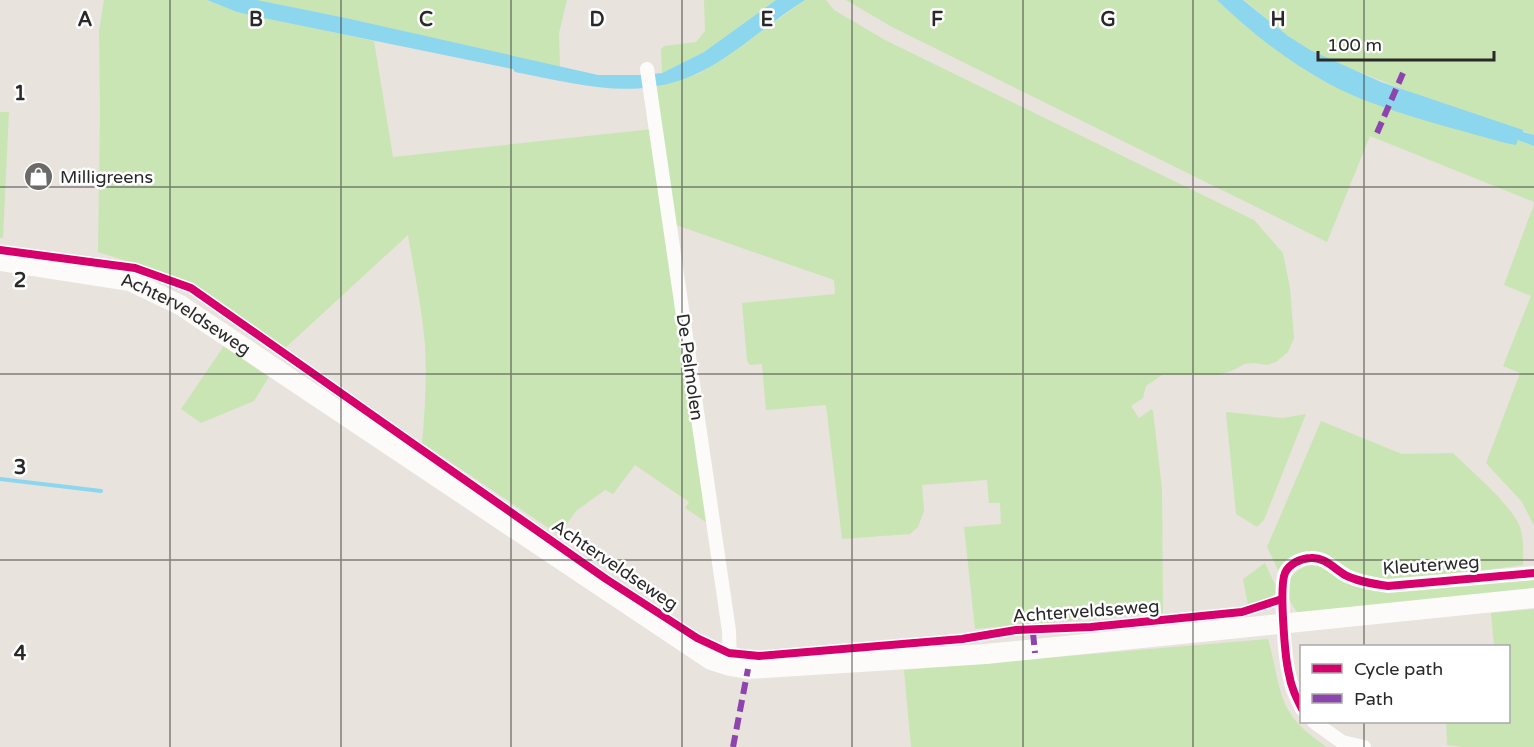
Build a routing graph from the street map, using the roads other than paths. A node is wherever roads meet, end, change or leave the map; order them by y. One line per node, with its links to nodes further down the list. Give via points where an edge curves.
1 (647, 69): 6 (street, De Pelmolen, via 727,619)
2 (0, 261): 6 (street, Achterveldseweg, via 130,282 180,305 711,660)
3 (1534, 573): 5 (street, Kleuterweg, via 1388,586 1347,576 1324,560 1309,558 1289,567 1284,575)
4 (1534, 598): 5 (street, Achterveldseweg)
5 (1284, 623): 6 (street, Achterveldseweg, via 986,654 748,669); 7 (street, via 1288,672)
6 (730, 666)
7 (1300, 705)
8 (1315, 723): 9 (street, via 1342,742)
9 (1364, 747)

